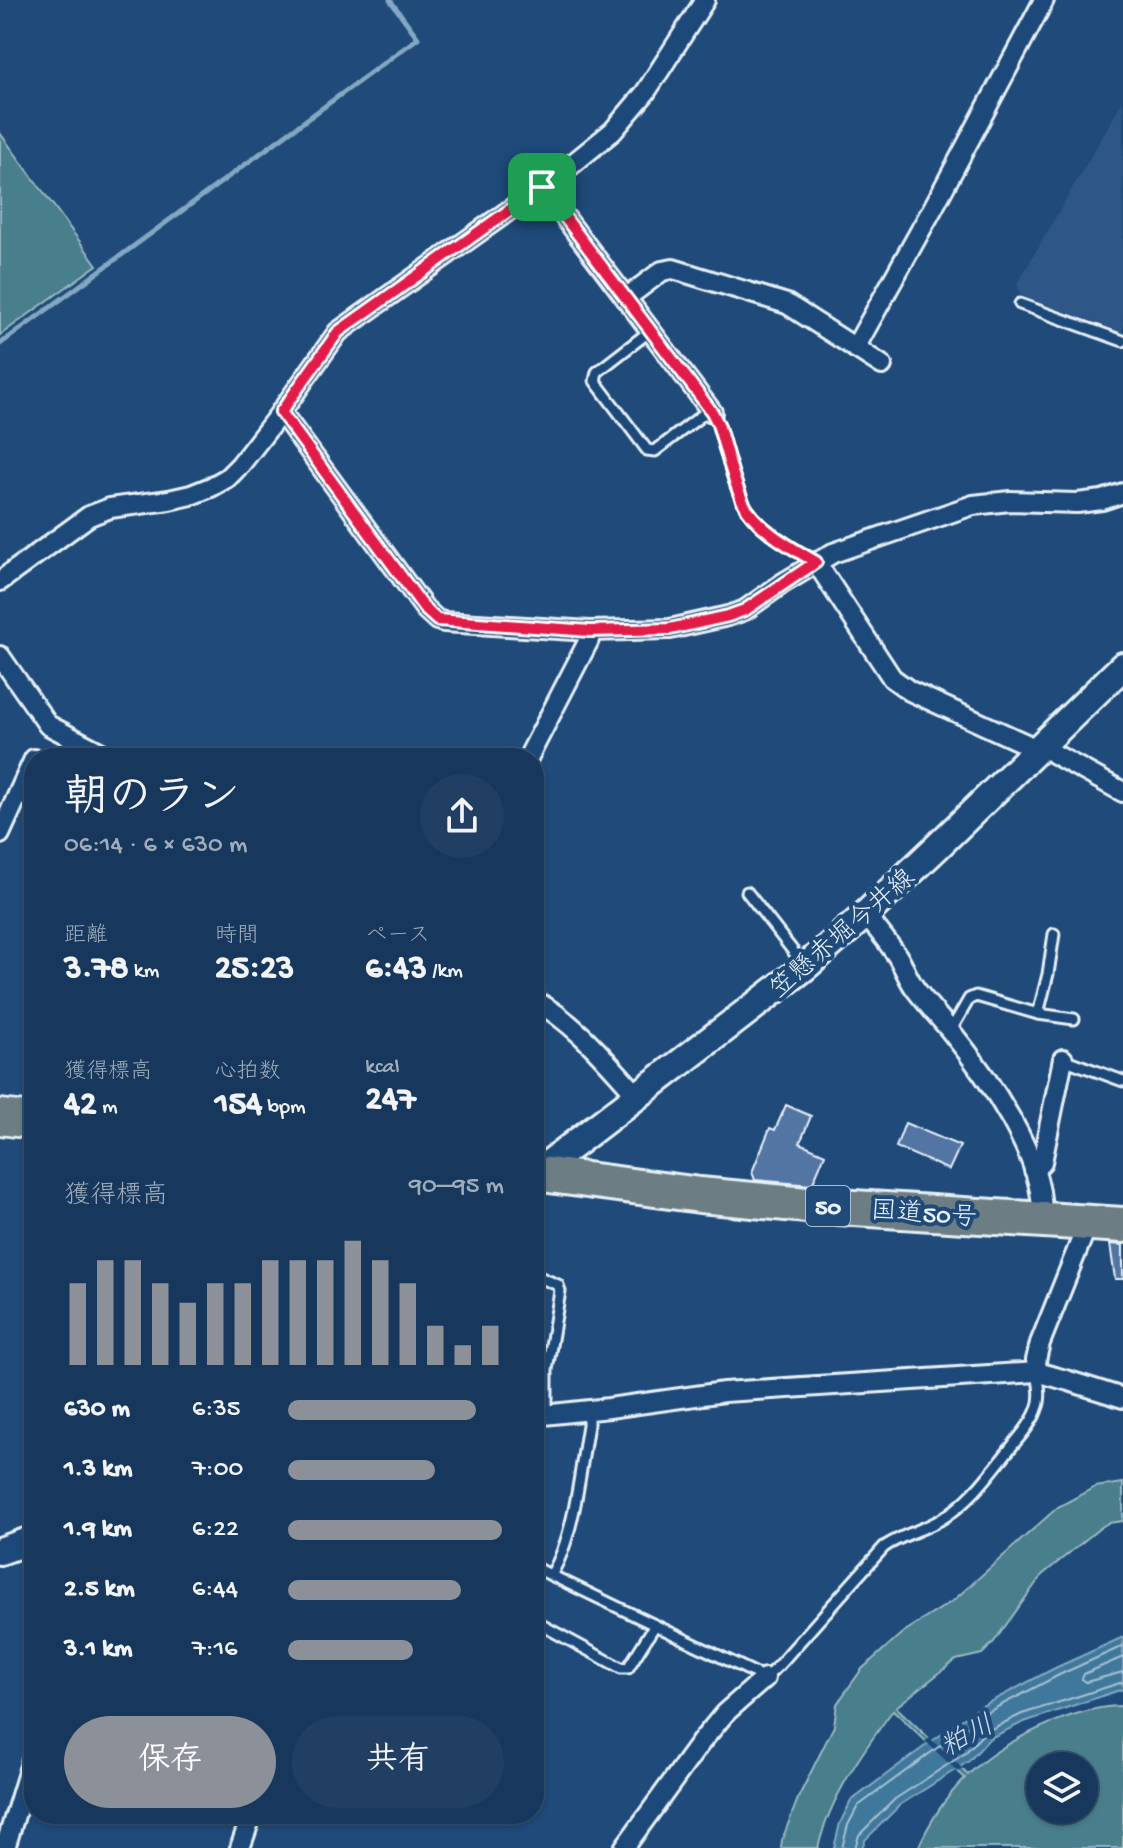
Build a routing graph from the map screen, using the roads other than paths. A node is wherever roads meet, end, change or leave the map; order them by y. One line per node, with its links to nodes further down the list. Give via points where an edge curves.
1 (705, 0): 3 (street, via 645,93 613,131)
2 (1044, 0): 8 (street)
3 (542, 187): 4 (street); 11 (street, via 338,332)
4 (626, 298): 6 (street); 8 (street, via 662,271 673,269 787,304)
5 (1020, 304): 7 (lane)
6 (651, 330): 10 (street); 10 (lane, via 597,372 595,381 647,450 655,451)
7 (1123, 341)
8 (855, 348): 9 (street)
9 (882, 365)
10 (711, 410): 13 (lane, via 744,505 771,534)
11 (281, 412): 14 (street, via 227,478 191,495 89,516); 15 (street, via 437,620)
12 (1123, 493): 13 (street, via 1077,503 973,505)
13 (816, 562): 15 (street, via 728,616 670,629); 22 (street, via 898,683)
14 (0, 581)
15 (590, 631): 21 (street)
16 (0, 656): 18 (street)
17 (1123, 666): 22 (main road, 笠懸赤堀今井線)
18 (48, 725): 19 (street); 20 (street)
19 (38, 748)
20 (92, 748)
21 (533, 748)
22 (1040, 748): 24 (street); 27 (main road, 笠懸赤堀今井線)
23 (24, 780): 25 (street)
24 (1123, 792)
25 (0, 834)
26 (747, 892): 29 (lane)
27 (865, 915): 29 (main road, 笠懸赤堀今井線); 33 (street)
28 (1054, 934): 31 (lane)
29 (805, 967): 36 (main road, 笠懸赤堀今井線)
30 (544, 1006): 36 (street, via 577,1031)
31 (1038, 1014): 32 (lane); 33 (lane, via 976,996)
32 (1074, 1019)
33 (950, 1031): 40 (street, via 1013,1121)
34 (1063, 1059): 35 (lane); 40 (street, via 1042,1162)
35 (1123, 1081)
36 (638, 1096): 39 (main road, 笠懸赤堀今井線)
37 (0, 1117): 38 (highway)
38 (24, 1120)
39 (544, 1167)
40 (1034, 1170): 42 (street, via 1042,1196)
41 (544, 1175): 42 (highway, 国道50号 / 50, via 761,1201)
42 (1041, 1219): 43 (highway, 国道50号 / 50)
43 (1088, 1223): 44 (highway, 国道50号 / 50); 46 (street, via 1040,1343)
44 (1123, 1225)
45 (544, 1279): 47 (lane, via 560,1291)
46 (1037, 1372): 48 (street); 49 (street, via 724,1392); 57 (lane, via 1038,1409 978,1488 939,1521 884,1547)
47 (544, 1389)
48 (1123, 1398)
49 (588, 1410): 50 (street); 54 (lane, via 568,1535)
50 (544, 1415)
51 (24, 1543): 52 (main road)
52 (0, 1551)
53 (544, 1572): 54 (lane)
54 (551, 1575): 55 (lane)
55 (655, 1625): 56 (lane, via 628,1668); 57 (lane)
56 (544, 1626)
57 (765, 1678): 62 (street, via 725,1713)
58 (24, 1786): 60 (street)
59 (249, 1824): 61 (street)
60 (5, 1848)
61 (240, 1848)
62 (624, 1848)

